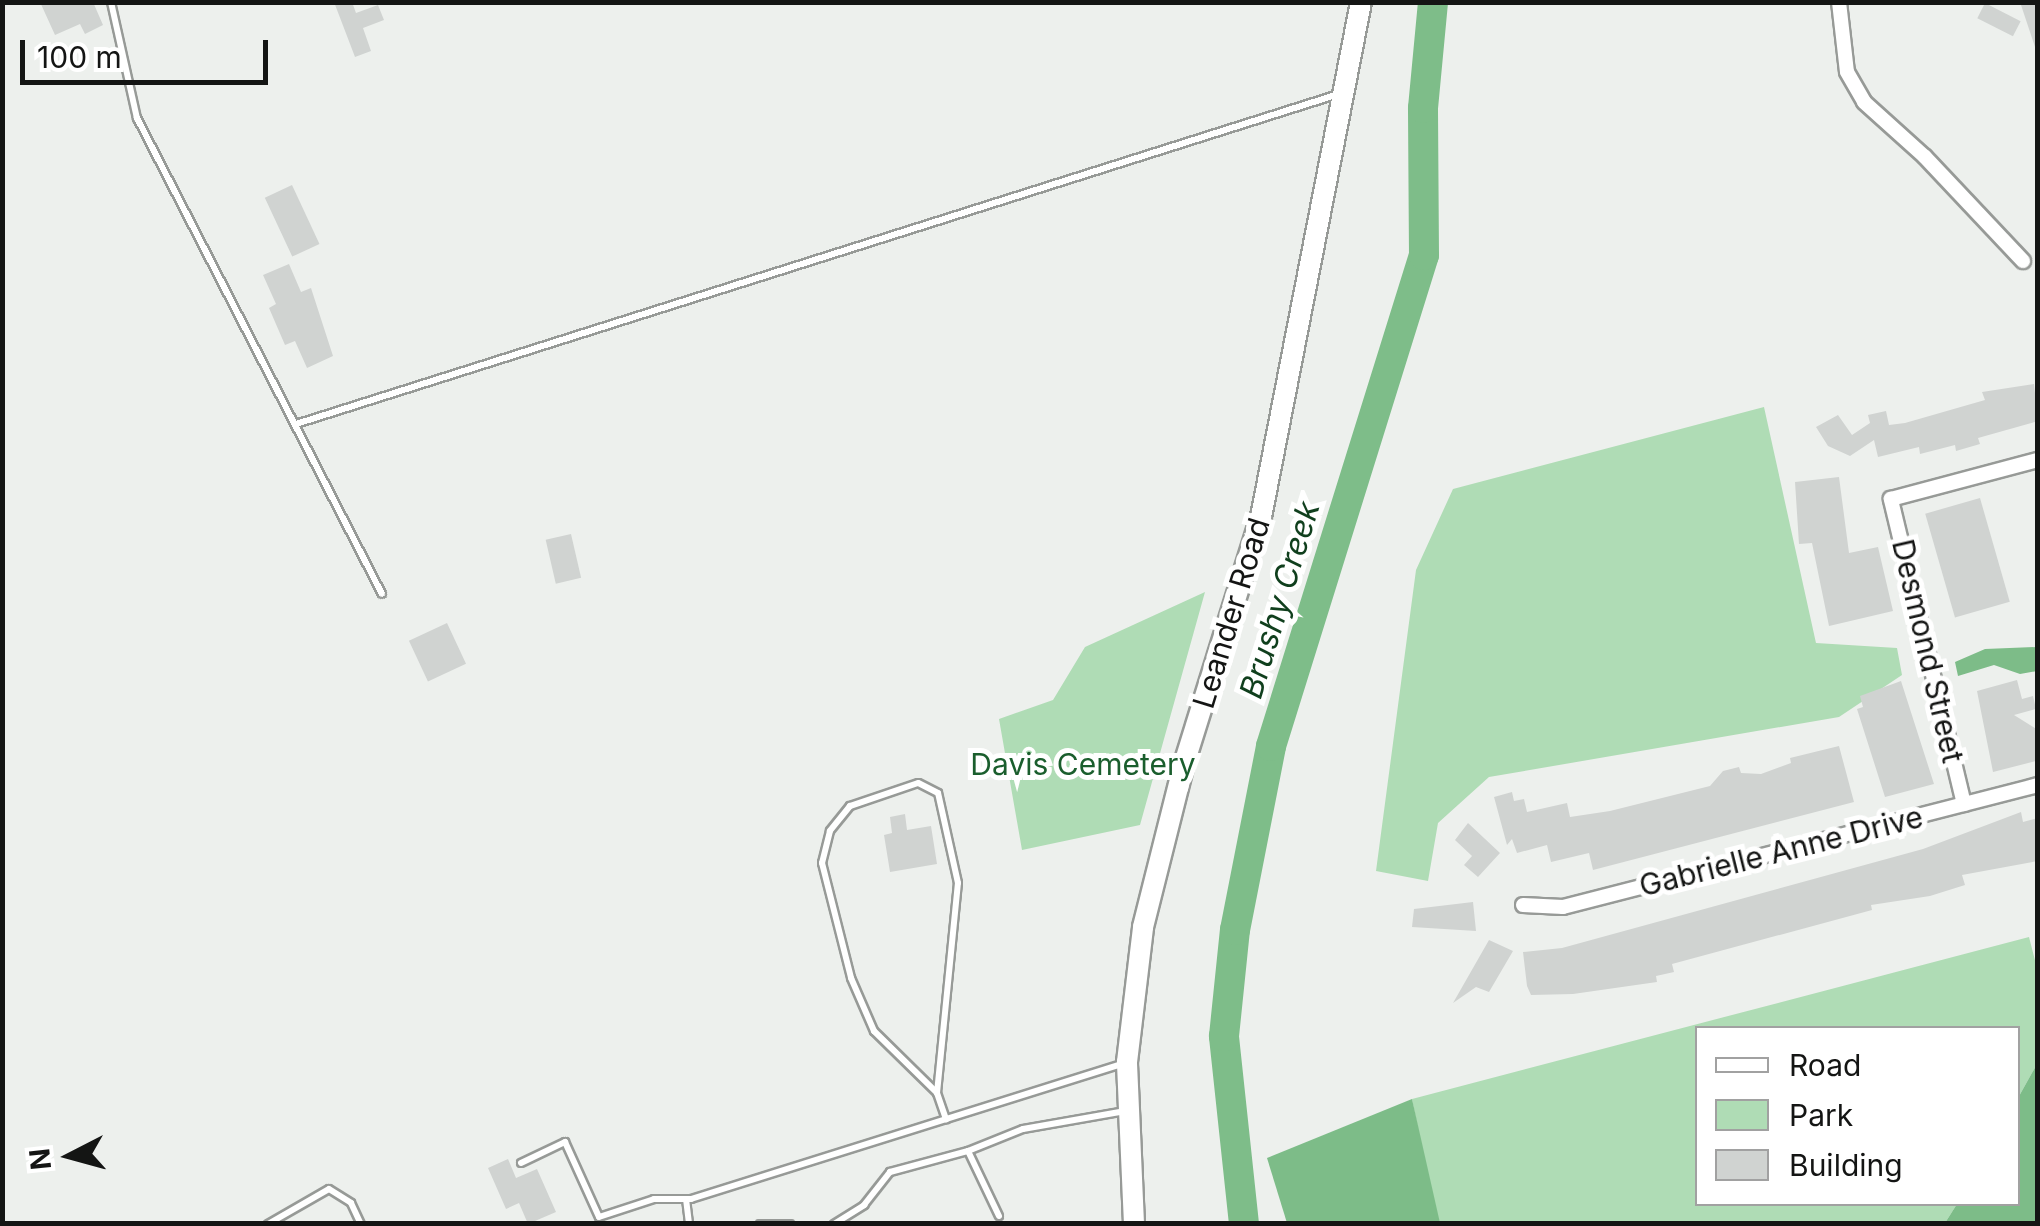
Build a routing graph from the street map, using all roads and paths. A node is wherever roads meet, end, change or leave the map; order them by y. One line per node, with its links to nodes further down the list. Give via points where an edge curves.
1 (111, 2): 6 (lane, via 136,118)
2 (1361, 2): 4 (main road, Leander Road)
3 (1839, 2): 5 (street, via 1847,72 1864,102 1926,157)
4 (1344, 92): 6 (lane); 12 (main road, Leander Road, via 1261,517 1164,834 1143,927)
5 (2023, 262)
6 (296, 424): 8 (lane)
7 (2038, 460): 10 (street, Desmond Street, via 1891,498)
8 (382, 594)
9 (2038, 785): 10 (street, Gabrielle Anne Drive)
10 (1964, 804): 11 (street, Gabrielle Anne Drive, via 1563,907)
11 (1524, 905)
12 (1127, 1062): 14 (main road, Leander Road); 15 (lane)
13 (937, 1092): 13 (lane, via 874,1031 850,978 822,863 830,831 850,806 918,784 938,793 958,884); 15 (lane)
14 (1126, 1111): 16 (lane, via 1023,1129); 28 (main road, Leander Road)
15 (946, 1119): 18 (lane)
16 (968, 1151): 20 (lane); 27 (lane, via 890,1172 864,1205)
17 (521, 1163): 19 (lane, via 565,1142 591,1206 600,1217)
18 (686, 1199): 19 (lane, via 654,1199); 24 (lane)
19 (610, 1214): 23 (lane)
20 (1000, 1216)
21 (268, 1224): 22 (lane, via 329,1190 351,1203)
22 (361, 1224)
23 (610, 1224)
24 (689, 1224)
25 (760, 1224): 26 (lane)
26 (790, 1224)
27 (834, 1224)
28 (1134, 1224)

